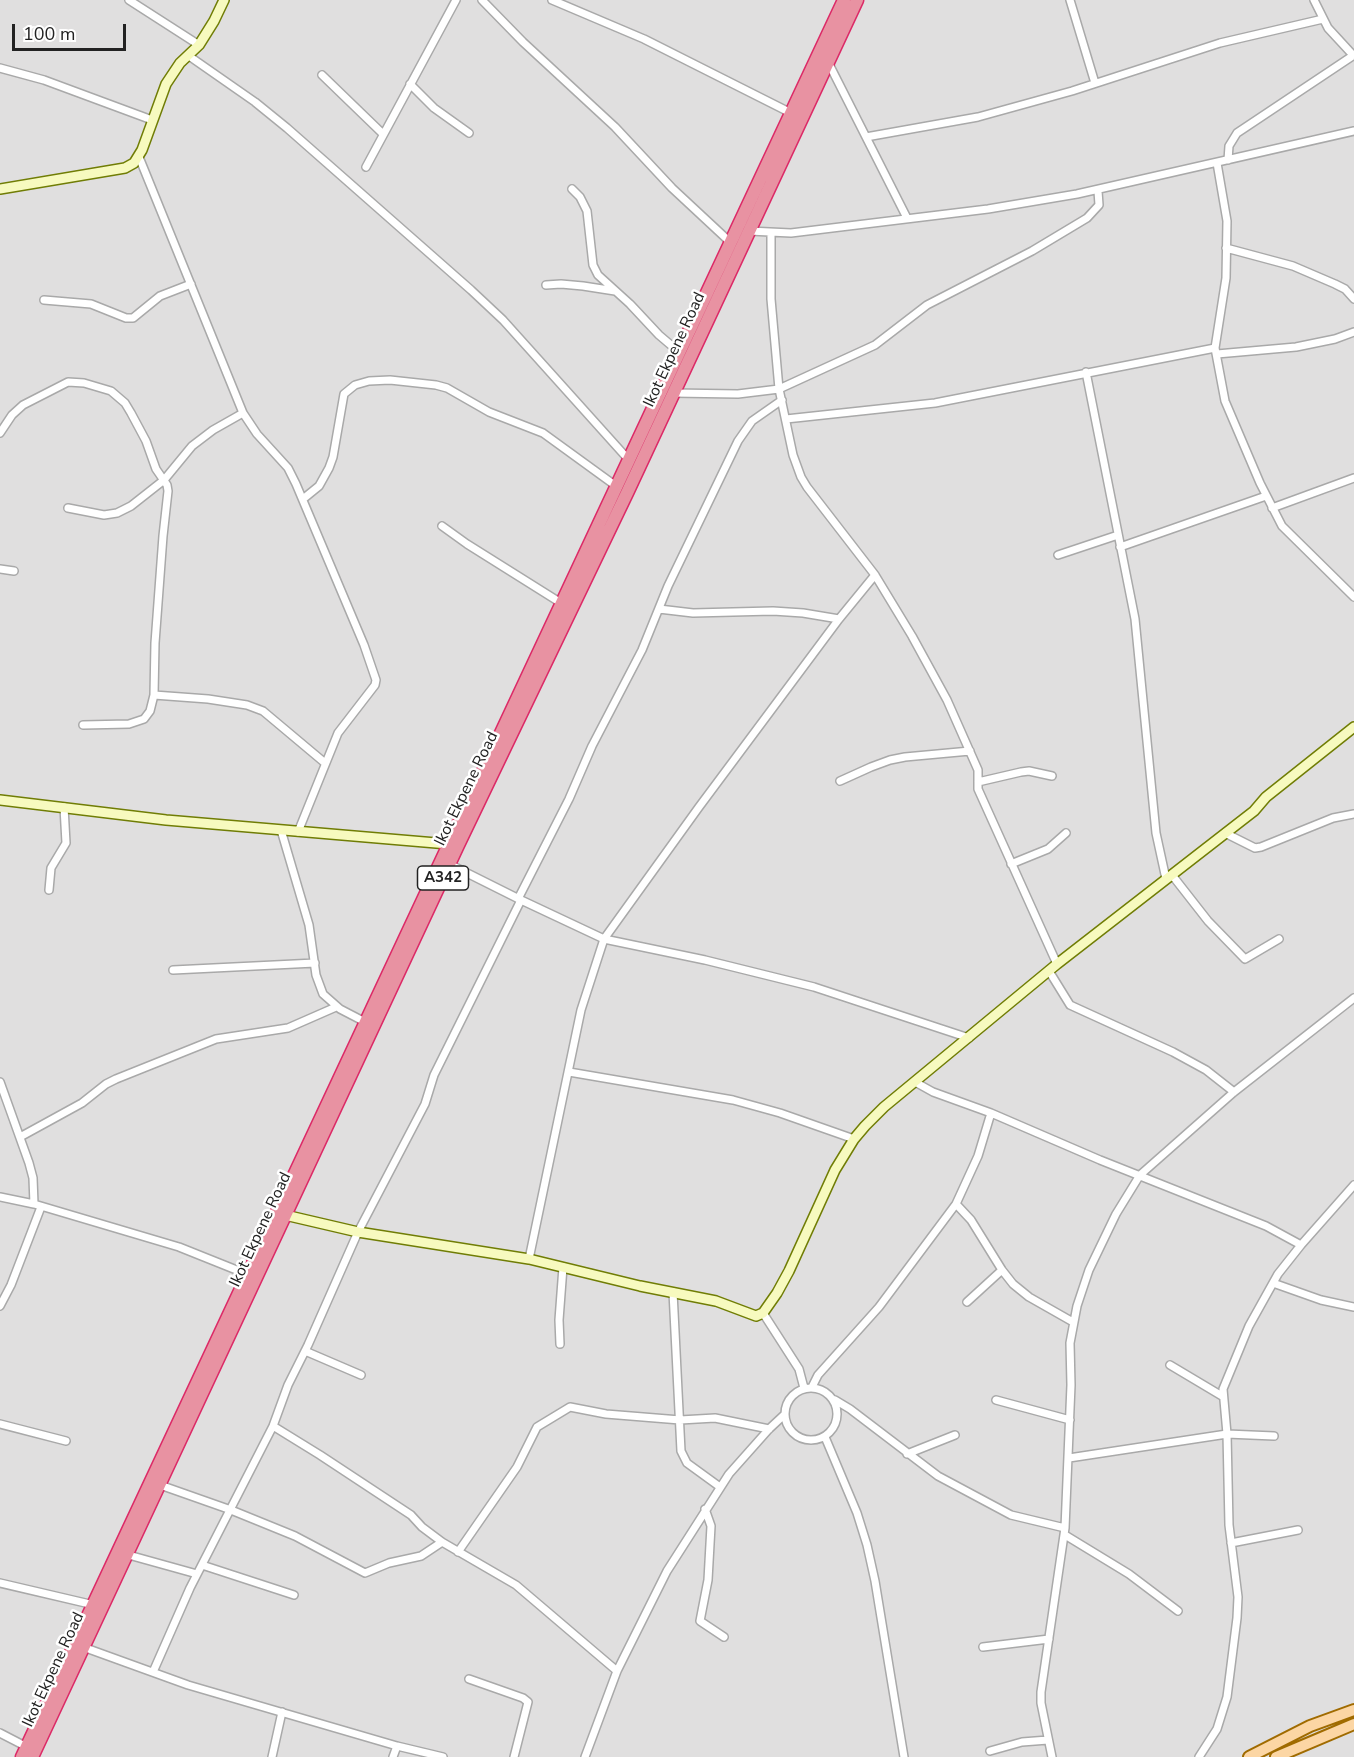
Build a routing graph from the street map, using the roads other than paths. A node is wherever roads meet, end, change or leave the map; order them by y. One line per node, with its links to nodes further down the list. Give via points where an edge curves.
1 (129, 0): 11 (street)
2 (224, 0): 11 (street)
3 (456, 0): 18 (street)
4 (482, 0): 35 (street)
5 (552, 0): 19 (street, via 645,39)
6 (844, 0): 19 (highway, Ikot Ekpene Road / A342)
7 (857, 0): 14 (highway, Ikot Ekpene Road / A342)
8 (1070, 0): 17 (street)
9 (1314, 0): 10 (street)
10 (1323, 19): 12 (street); 17 (street, via 1220,43)
11 (199, 45): 13 (street)
12 (1354, 55): 26 (street, via 1238,133 1229,146)
13 (189, 56): 20 (street, via 174,70); 52 (street, via 287,128 479,298)
14 (828, 62): 24 (street); 33 (highway, Ikot Ekpene Road / A342)
15 (0, 68): 20 (street)
16 (322, 75): 23 (street)
17 (1095, 83): 24 (street, via 978,117)
18 (410, 84): 22 (street, via 434,108); 23 (street)
19 (791, 113): 35 (highway, Ikot Ekpene Road / A342)
20 (152, 120): 25 (street)
21 (1354, 131): 26 (street)
22 (469, 133)
23 (383, 134): 28 (street)
24 (866, 137): 32 (street)
25 (139, 157): 29 (street, via 125,168); 37 (street)
26 (1228, 160): 27 (street)
27 (1217, 163): 31 (street); 36 (street, via 1227,221)
28 (366, 167)
29 (0, 189)
30 (572, 189): 39 (street, via 587,211 597,275)
31 (1098, 191): 32 (street); 46 (street, via 1099,205 1087,218 927,305 874,345)
32 (907, 218): 34 (street)
33 (749, 231): 34 (street); 47 (highway, Ikot Ekpene Road / A342)
34 (771, 233): 46 (street, via 771,299)
35 (730, 242): 44 (highway, Ikot Ekpene Road / A342)
36 (1226, 248): 40 (street, via 1293,266 1345,289); 43 (street, via 1225,292)
37 (191, 284): 41 (street, via 160,296 133,318 91,304); 49 (street)
38 (546, 285): 39 (street, via 583,285)
39 (615, 291): 44 (street)
40 (1354, 299)
41 (44, 300)
42 (1354, 332): 43 (street, via 1296,347)
43 (1216, 351): 45 (street); 56 (street, via 1225,400)
44 (679, 352): 52 (highway, Ikot Ekpene Road / A342)
45 (1086, 372): 50 (street, via 935,403); 61 (street)
46 (779, 389): 47 (street, via 738,394); 48 (street)
47 (673, 393): 87 (highway, Ikot Ekpene Road / A342)
48 (782, 400): 50 (street); 69 (street, via 752,421 738,441)
49 (243, 413): 54 (street, via 192,446); 57 (street, via 288,468)
50 (786, 419): 66 (street, via 793,455 807,487)
51 (0, 433): 54 (street, via 23,405 68,382 84,383 111,391 124,403)
52 (628, 459): 55 (highway, Ikot Ekpene Road / A342)
53 (1354, 478): 59 (street)
54 (165, 480): 58 (street, via 117,513 104,515); 71 (street, via 168,491)
55 (616, 486): 57 (street, via 543,433 489,412 447,388 390,380 354,385 344,394 329,468 319,486); 68 (highway, Ikot Ekpene Road / A342)
56 (1266, 496): 59 (street); 62 (street)
57 (303, 499): 75 (street, via 376,680 338,733)
58 (68, 508)
59 (1272, 508): 67 (street, via 1282,526)
60 (442, 526): 68 (street)
61 (1118, 536): 62 (street); 63 (street)
62 (1120, 547): 89 (street, via 1135,620 1156,833)
63 (1058, 555)
64 (0, 569): 65 (street)
65 (14, 571)
66 (875, 575): 70 (street); 74 (street, via 927,663)
67 (1354, 597)
68 (561, 603): 86 (highway, Ikot Ekpene Road / A342)
69 (659, 609): 70 (street, via 693,613 783,612); 91 (street)
70 (839, 619): 92 (street)
71 (154, 695): 72 (street, via 150,711 135,723); 75 (street, via 208,699 263,711)
72 (83, 725)
73 (1354, 727): 84 (street)
74 (970, 750): 77 (street, via 898,759); 78 (street)
75 (325, 763): 83 (street)
76 (1052, 776): 78 (street, via 1029,771)
77 (840, 781)
78 (978, 782): 88 (street)
79 (0, 800): 80 (street)
80 (64, 807): 82 (street); 90 (street, via 66,843 51,868)
81 (1354, 814): 84 (street, via 1333,818 1255,848)
82 (281, 830): 83 (street); 94 (street, via 309,925)
83 (298, 832): 86 (street)
84 (1225, 833): 89 (street)
85 (1066, 834): 88 (street, via 1048,849)
86 (448, 844): 99 (highway, Ikot Ekpene Road / A342)
87 (449, 864): 91 (street); 99 (highway, Ikot Ekpene Road / A342)
88 (1011, 864): 95 (street)
89 (1169, 877): 93 (street, via 1245,959); 95 (street)
90 (49, 890)
91 (520, 900): 92 (street); 114 (street, via 434,1075 425,1104)
92 (604, 939): 100 (street, via 814,987); 101 (street, via 581,1010)
93 (1279, 939)
94 (315, 963): 96 (street); 98 (street, via 323,994)
95 (1053, 967): 100 (street); 104 (street, via 1072,1006 1173,1052 1206,1070)
96 (173, 970)
97 (1354, 998): 104 (street)
98 (336, 1007): 99 (street); 106 (street, via 288,1028 216,1039 116,1079)
99 (370, 1025): 113 (highway, Ikot Ekpene Road / A342); 119 (highway, Ikot Ekpene Road / A342)
100 (969, 1038): 103 (street)
101 (569, 1072): 107 (street, via 733,1100); 116 (street)
102 (0, 1082): 106 (street)
103 (915, 1082): 105 (street); 107 (street)
104 (1234, 1092): 108 (street)
105 (991, 1113): 108 (street); 111 (street, via 978,1156)
106 (20, 1137): 112 (street)
107 (854, 1139): 125 (street, via 835,1170 789,1271)
108 (1140, 1175): 115 (street, via 1266,1226); 126 (street, via 1103,1239)
109 (1354, 1185): 115 (street)
110 (0, 1197): 112 (street)
111 (956, 1204): 118 (street, via 971,1220); 131 (street, via 879,1307)
112 (37, 1205): 119 (street, via 179,1247); 123 (street, via 11,1285)
113 (285, 1215): 114 (street); 119 (highway, Ikot Ekpene Road / A342)
114 (358, 1232): 116 (street); 128 (street)
115 (1301, 1245): 120 (street)
116 (529, 1259): 117 (street)
117 (563, 1267): 121 (street); 127 (street)
118 (1002, 1270): 122 (street); 126 (street, via 1029,1298)
119 (252, 1277): 148 (highway, Ikot Ekpene Road / A342); 157 (highway, Ikot Ekpene Road / A342)
120 (1273, 1283): 124 (street); 132 (street, via 1249,1326)
121 (673, 1292): 125 (street, via 716,1300 756,1316); 136 (street)
122 (967, 1302)
123 (0, 1306)
124 (1354, 1307)
125 (763, 1313): 131 (street)
126 (1073, 1322): 137 (street)
127 (560, 1344)
128 (305, 1351): 130 (street); 139 (street)
129 (1170, 1365): 132 (street)
130 (361, 1375)
131 (808, 1388): 133 (street, via 818,1388); 135 (street, via 796,1392)
132 (1222, 1396): 141 (street)
133 (834, 1400): 144 (street, via 837,1420); 146 (street)
134 (996, 1400): 137 (street)
135 (784, 1415): 140 (street); 144 (street, via 788,1428 798,1438 811,1441)
136 (680, 1420): 140 (street, via 715,1418); 149 (street, via 683,1457); 156 (street, via 606,1414 574,1406 545,1420)
137 (1070, 1420): 147 (street)
138 (0, 1424): 145 (street)
139 (273, 1426): 151 (street); 154 (street, via 411,1515)
140 (769, 1429): 149 (street)
141 (1227, 1434): 143 (street); 147 (street); 155 (street)
142 (955, 1435): 146 (street)
143 (1274, 1436)
144 (825, 1437): 184 (street, via 867,1545)
145 (66, 1441)
146 (907, 1454): 153 (street, via 938,1476 1011,1515)
147 (1069, 1458): 153 (street)
148 (159, 1485): 151 (street); 157 (highway, Ikot Ekpene Road / A342)
149 (720, 1487): 150 (street)
150 (705, 1509): 164 (street, via 711,1526 708,1580 700,1622); 168 (street, via 657,1589)
151 (231, 1510): 154 (street, via 295,1536 365,1573 421,1556); 158 (street)
152 (1298, 1530): 155 (street)
153 (1065, 1532): 163 (street); 165 (street)
154 (442, 1542): 156 (street)
155 (1232, 1543): 186 (street, via 1238,1597 1227,1697 1219,1723)
156 (458, 1552): 168 (street, via 516,1585)
157 (122, 1554): 159 (street); 162 (highway, Ikot Ekpene Road / A342)
158 (202, 1565): 159 (street); 161 (street)
159 (197, 1574): 169 (street)
160 (0, 1583): 162 (street)
161 (294, 1595)
162 (98, 1606): 166 (highway, Ikot Ekpene Road / A342); 178 (highway, Ikot Ekpene Road / A342)
163 (1178, 1611)
164 (724, 1637)
165 (1049, 1639): 167 (street); 175 (street, via 1041,1692)
166 (83, 1647): 169 (street); 178 (highway, Ikot Ekpene Road / A342)
167 (983, 1647)
168 (617, 1671): 183 (street)
169 (153, 1672): 172 (street)
170 (469, 1679): 182 (street, via 528,1702)
171 (1354, 1710): 187 (main road, via 1310,1726)
172 (282, 1712): 176 (street); 179 (street)
173 (1354, 1724): 188 (main road)
174 (0, 1733): 178 (street)
175 (1048, 1740): 177 (street); 185 (street)
176 (397, 1746): 180 (street); 181 (street)
177 (990, 1751)
178 (29, 1753)
179 (272, 1757)
180 (393, 1757)
181 (443, 1757)
182 (514, 1757)
183 (585, 1757)
184 (904, 1757)
185 (1052, 1757)
186 (1199, 1757)
187 (1249, 1757)
188 (1276, 1757)

